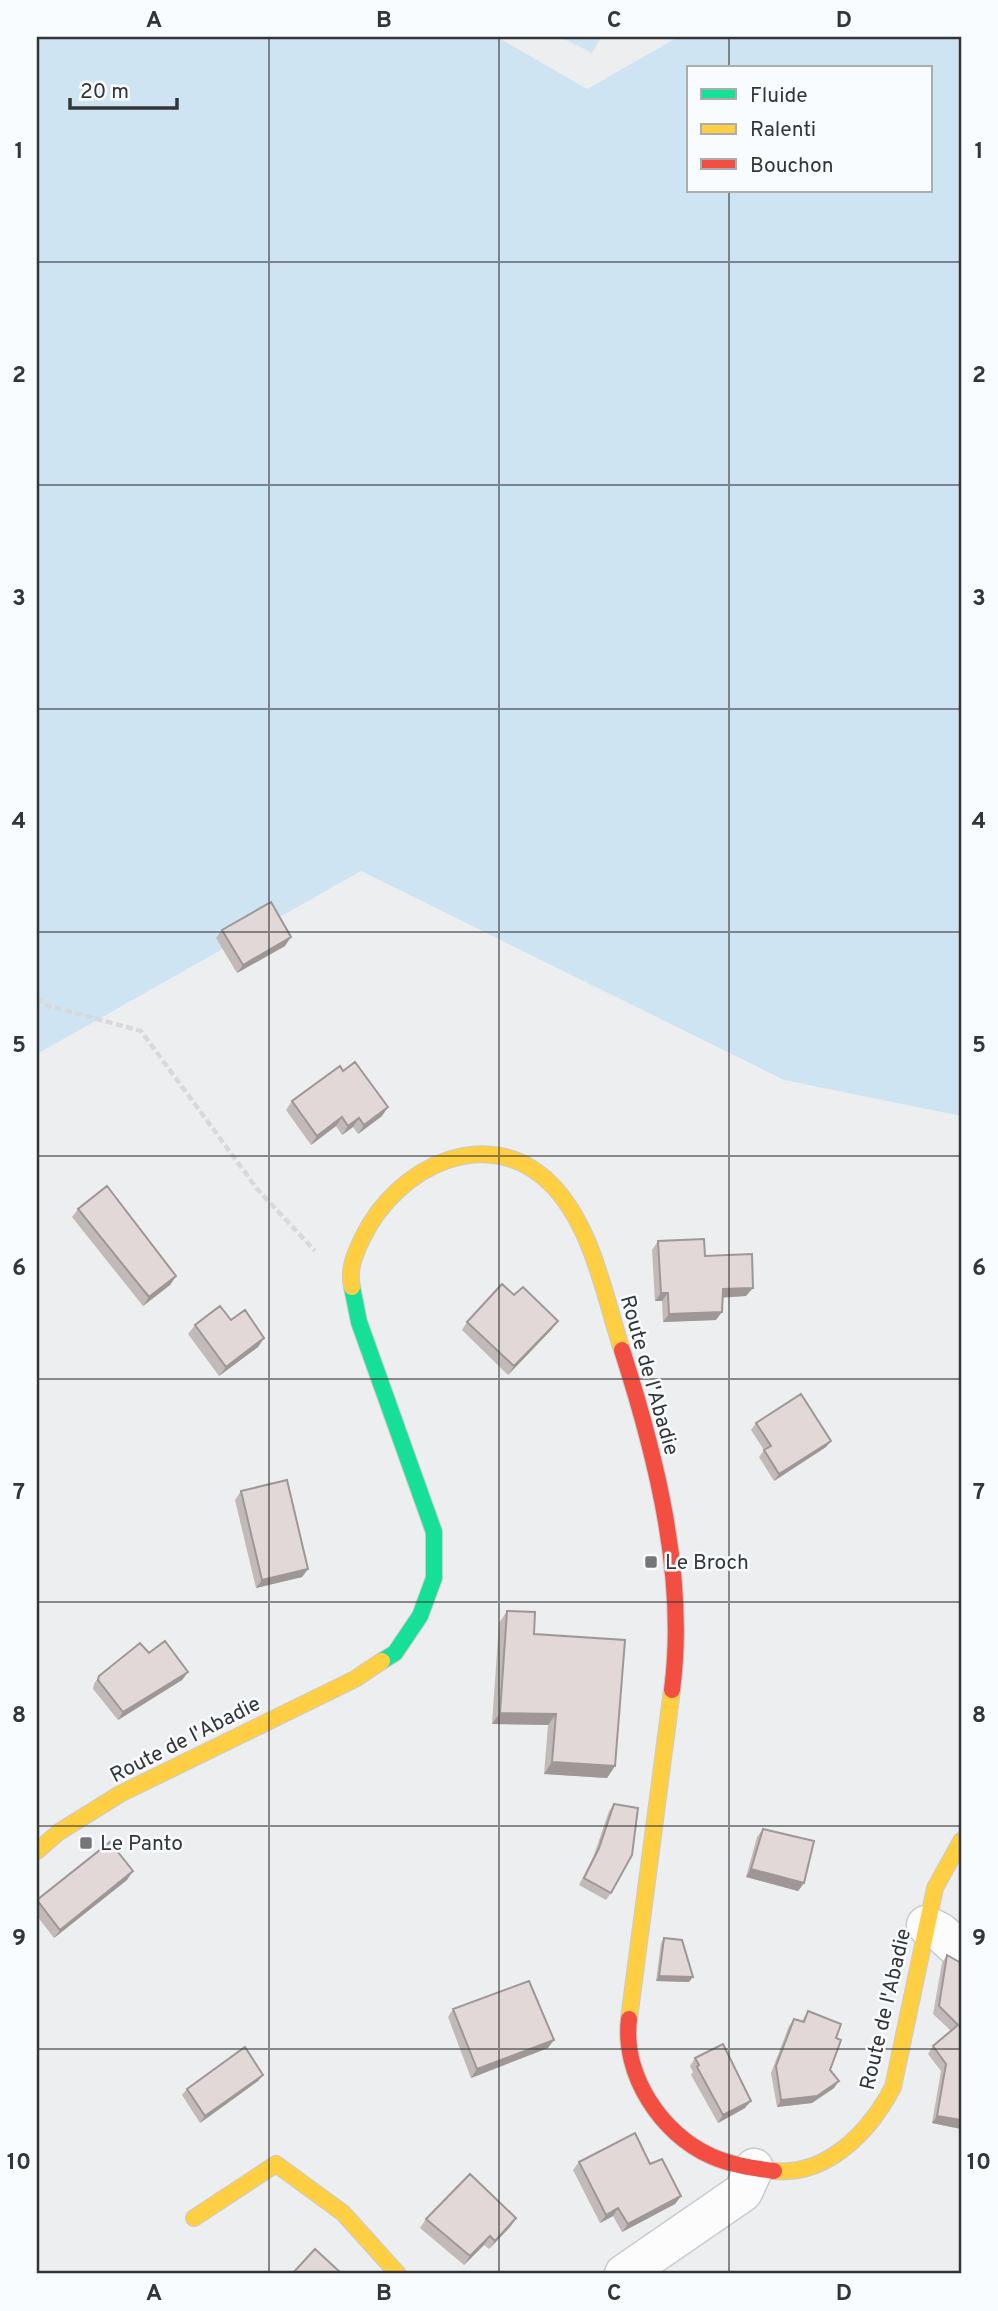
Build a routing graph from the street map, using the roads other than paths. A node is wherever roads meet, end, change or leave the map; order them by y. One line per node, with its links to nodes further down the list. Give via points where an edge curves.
1 (961, 1841): 3 (street, Route de l'Abadie, via 935,1888)
2 (37, 1851): 5 (street, Route de l'Abadie, via 120,1794 355,1679 395,1653 421,1616 434,1578 434,1532 359,1322 350,1277 352,1261 366,1230 391,1195 434,1164 455,1156 498,1156 524,1166 558,1192 583,1230 604,1288 663,1501 672,1556 676,1618 670,1710 629,2012 633,2073 670,2129 735,2167)
3 (926, 1925): 4 (street); 5 (street, Route de l'Abadie, via 893,2087 883,2110 846,2147 816,2164 789,2172)
4 (961, 1951)
5 (754, 2168): 8 (street, via 743,2192)
6 (194, 2218): 7 (street, via 276,2164 308,2182 379,2249)
7 (398, 2274)
8 (624, 2274)

